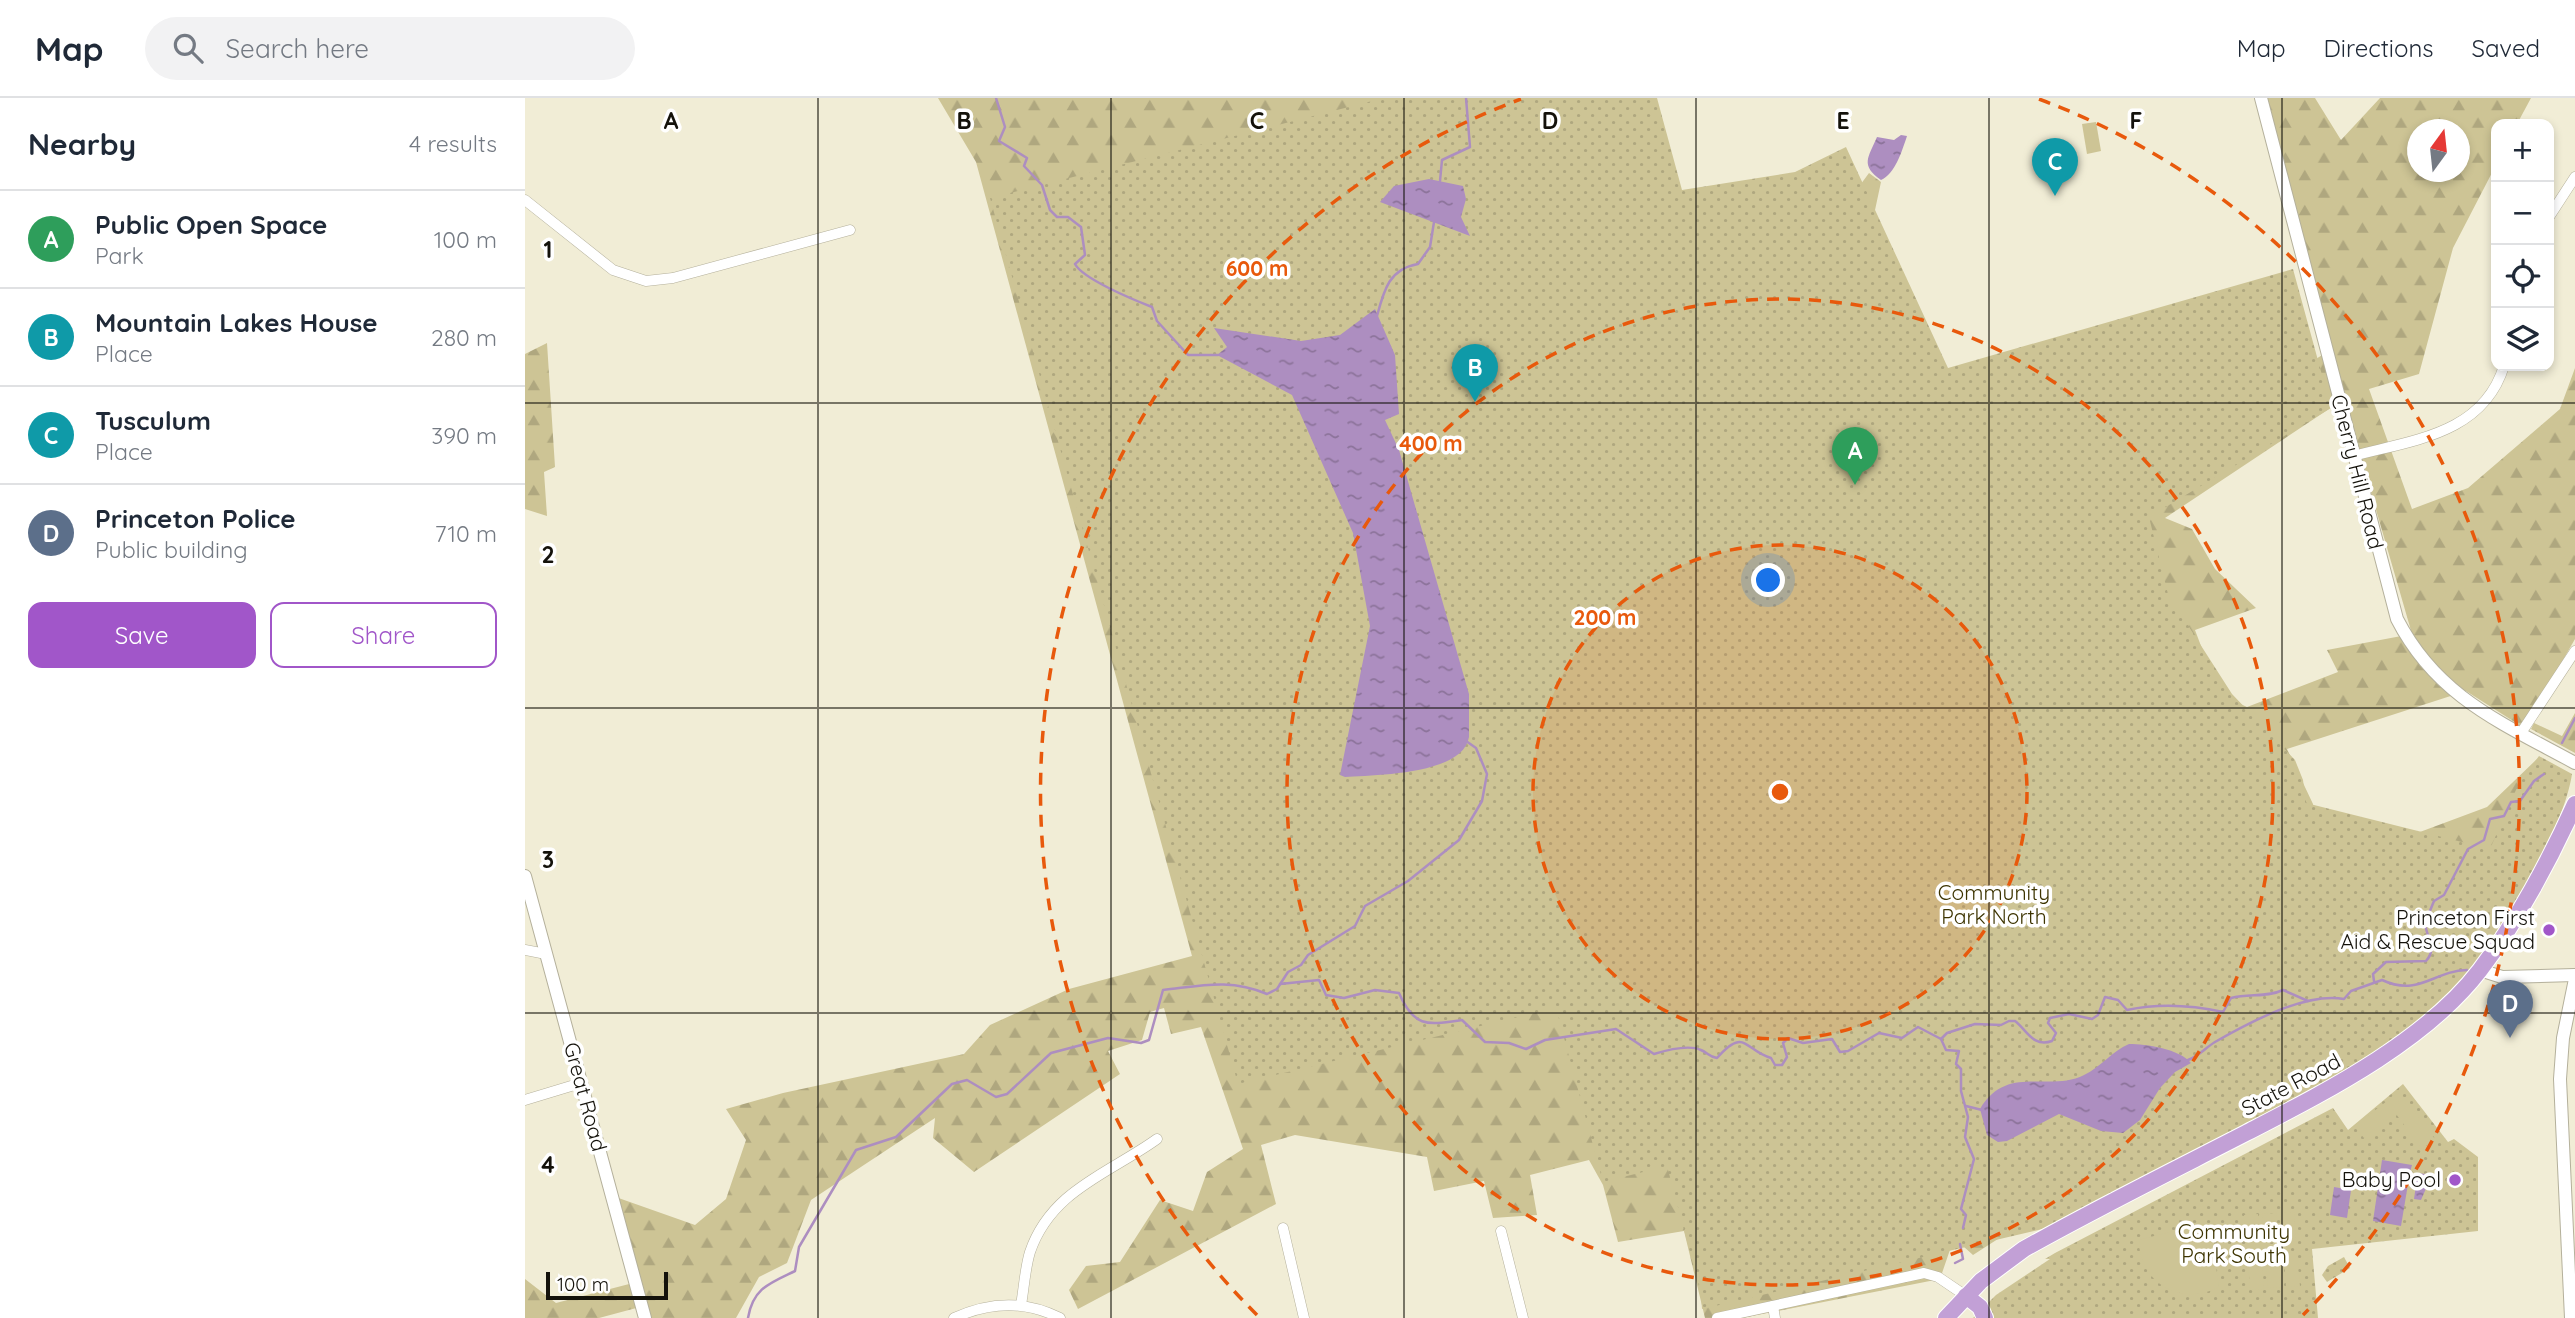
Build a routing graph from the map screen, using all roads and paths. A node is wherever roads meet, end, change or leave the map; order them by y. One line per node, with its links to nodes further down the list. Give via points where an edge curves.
1 (2261, 98): 7 (street, Cherry Hill Road)
2 (2575, 177): 4 (street)
3 (525, 200): 5 (street, via 613,270 646,281 673,278)
4 (2554, 209)
5 (850, 230)
6 (2502, 371): 7 (street, via 2493,393 2466,421 2444,432)
7 (2353, 456): 9 (street, Cherry Hill Road, via 2390,600 2407,638 2447,688)
8 (2575, 651): 9 (street)
9 (2521, 733): 10 (street, Cherry Hill Road)
10 (2575, 763)
11 (2575, 804): 15 (highway, State Road)
12 (525, 876): 14 (street, Great Road)
13 (525, 950): 14 (street)
14 (546, 954): 17 (street, Great Road)
15 (2480, 970): 16 (street, via 2503,977); 23 (highway, State Road, via 2427,1021 2351,1077 2024,1249)
16 (2575, 977): 22 (street, via 2560,1079)
17 (581, 1083): 18 (street); 26 (street, Great Road)
18 (525, 1100)
19 (1157, 1139): 24 (street, via 1082,1184 1049,1217 1030,1252)
20 (1283, 1228): 29 (street)
21 (1501, 1231): 30 (street)
22 (2571, 1238): 35 (street)
23 (1966, 1296): 25 (street, via 1924,1273); 33 (highway, State Road); 34 (highway)
24 (1021, 1305): 27 (street, via 980,1308); 28 (street)
25 (1773, 1306): 31 (street); 32 (street)
26 (645, 1318)
27 (954, 1318)
28 (1060, 1318)
29 (1304, 1318)
30 (1523, 1318)
31 (1717, 1318)
32 (1775, 1318)
33 (1946, 1318)
34 (1985, 1318)
35 (2571, 1318)

